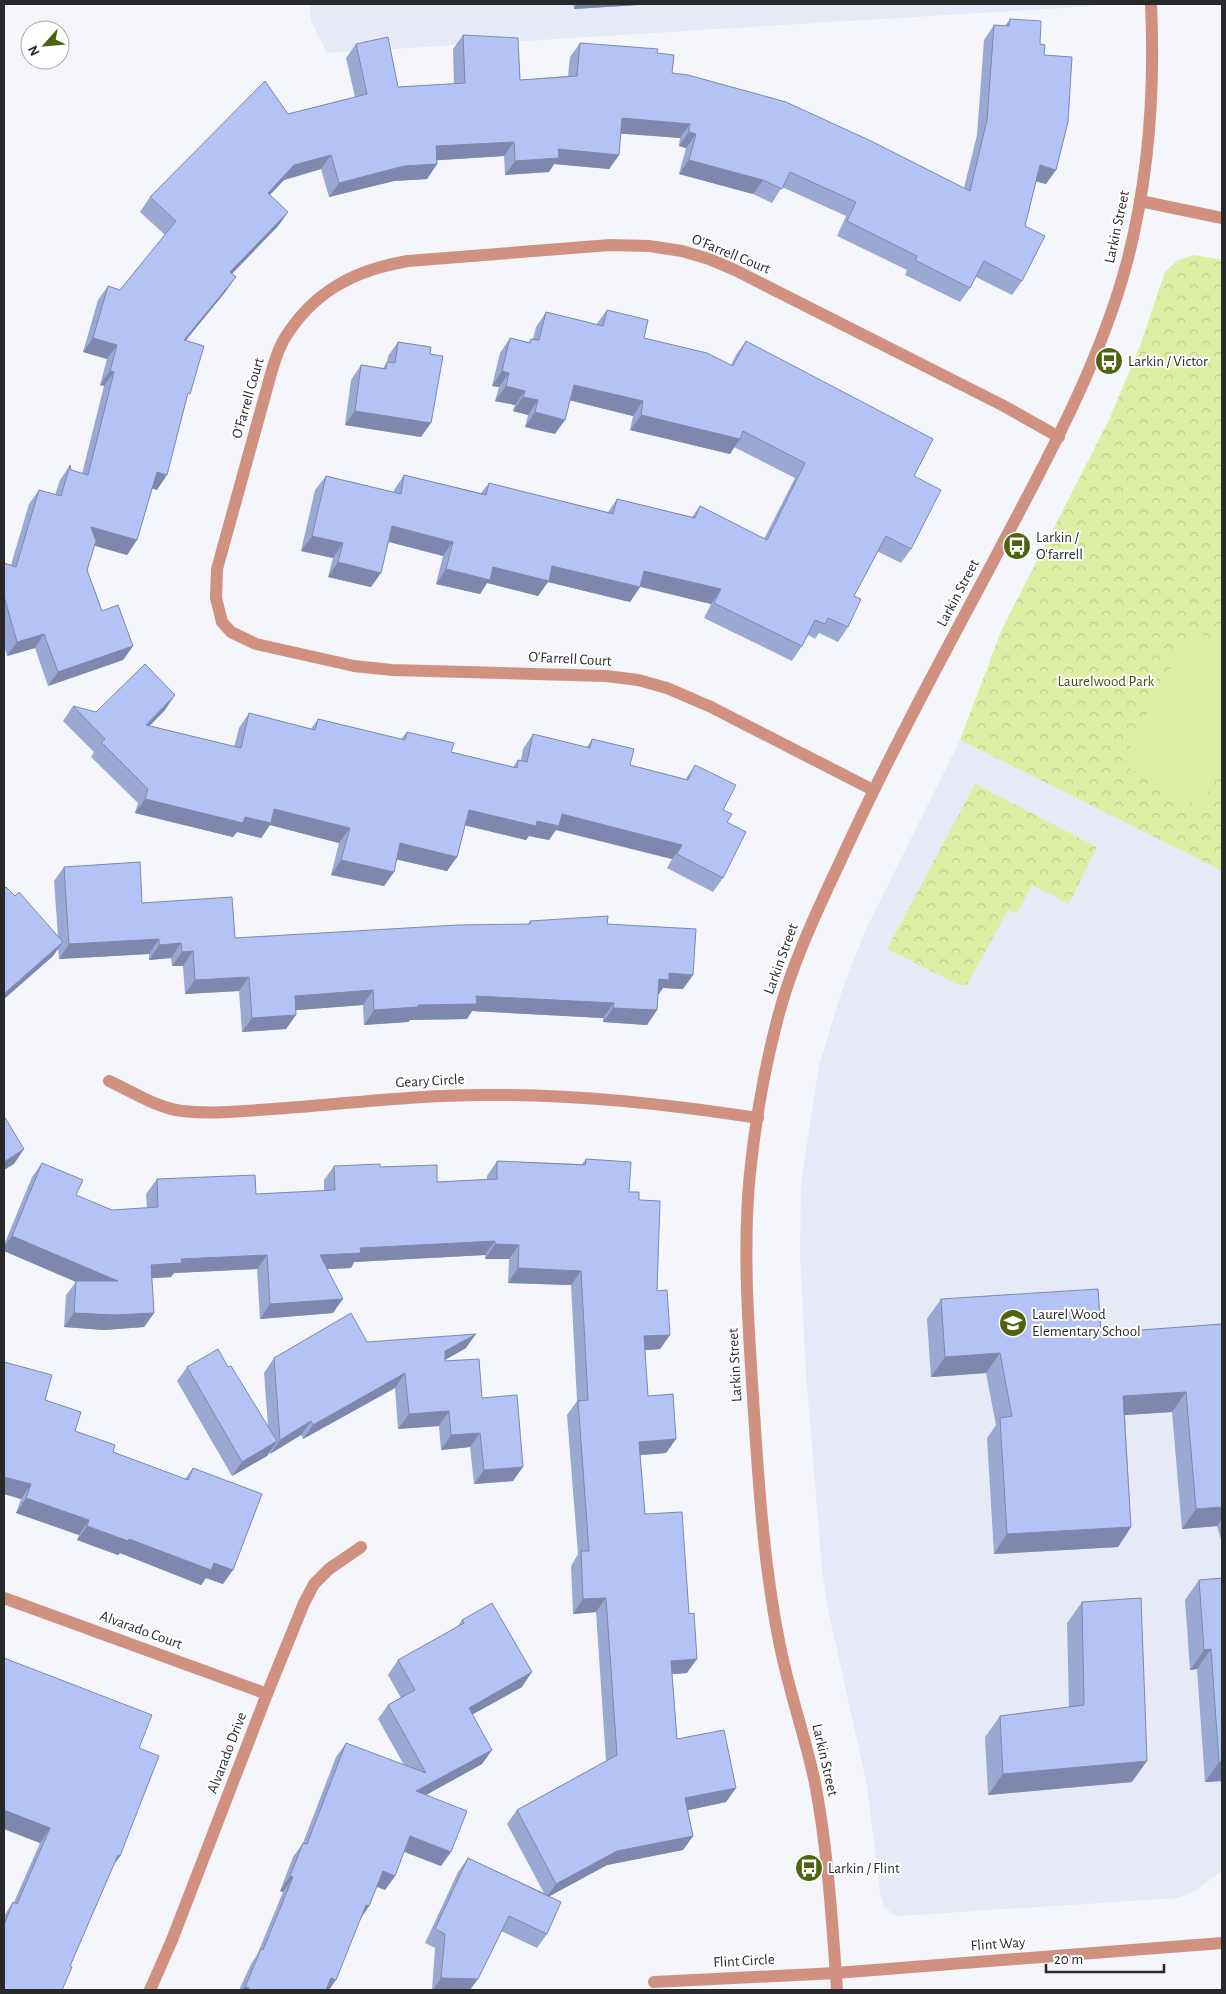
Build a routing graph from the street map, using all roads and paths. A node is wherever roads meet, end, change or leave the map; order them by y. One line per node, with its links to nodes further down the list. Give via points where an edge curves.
1 (1151, 4): 2 (street, Larkin Street, via 1152,104)
2 (1140, 201): 3 (street); 4 (street, Larkin Street, via 1126,264 1109,318)
3 (1222, 218)
4 (1059, 437): 5 (street, Larkin Street); 5 (street, O'Farrell Court, via 734,270 682,251 649,246 610,245 408,261 381,266 339,284 319,299 282,342 217,569 218,611 231,632 256,644 354,666 638,680 711,706)
5 (873, 790): 7 (street, Larkin Street, via 823,896 789,980 774,1033)
6 (109, 1080): 7 (street, Geary Circle, via 166,1108 181,1111 253,1110 411,1098 553,1095 664,1104)
7 (758, 1118): 12 (street, Larkin Street, via 750,1174 747,1232 750,1343 766,1558 779,1642 814,1779 823,1828)
8 (361, 1547): 10 (street, Alvarado Drive, via 329,1569 314,1584)
9 (4, 1598): 10 (street, Alvarado Court)
10 (267, 1694): 14 (street, Alvarado Drive)
11 (1222, 1943): 12 (street, Flint Way)
12 (836, 1973): 13 (street, Flint Circle); 15 (street, Larkin Street)
13 (654, 1982)
14 (150, 1990)
15 (837, 1990)

